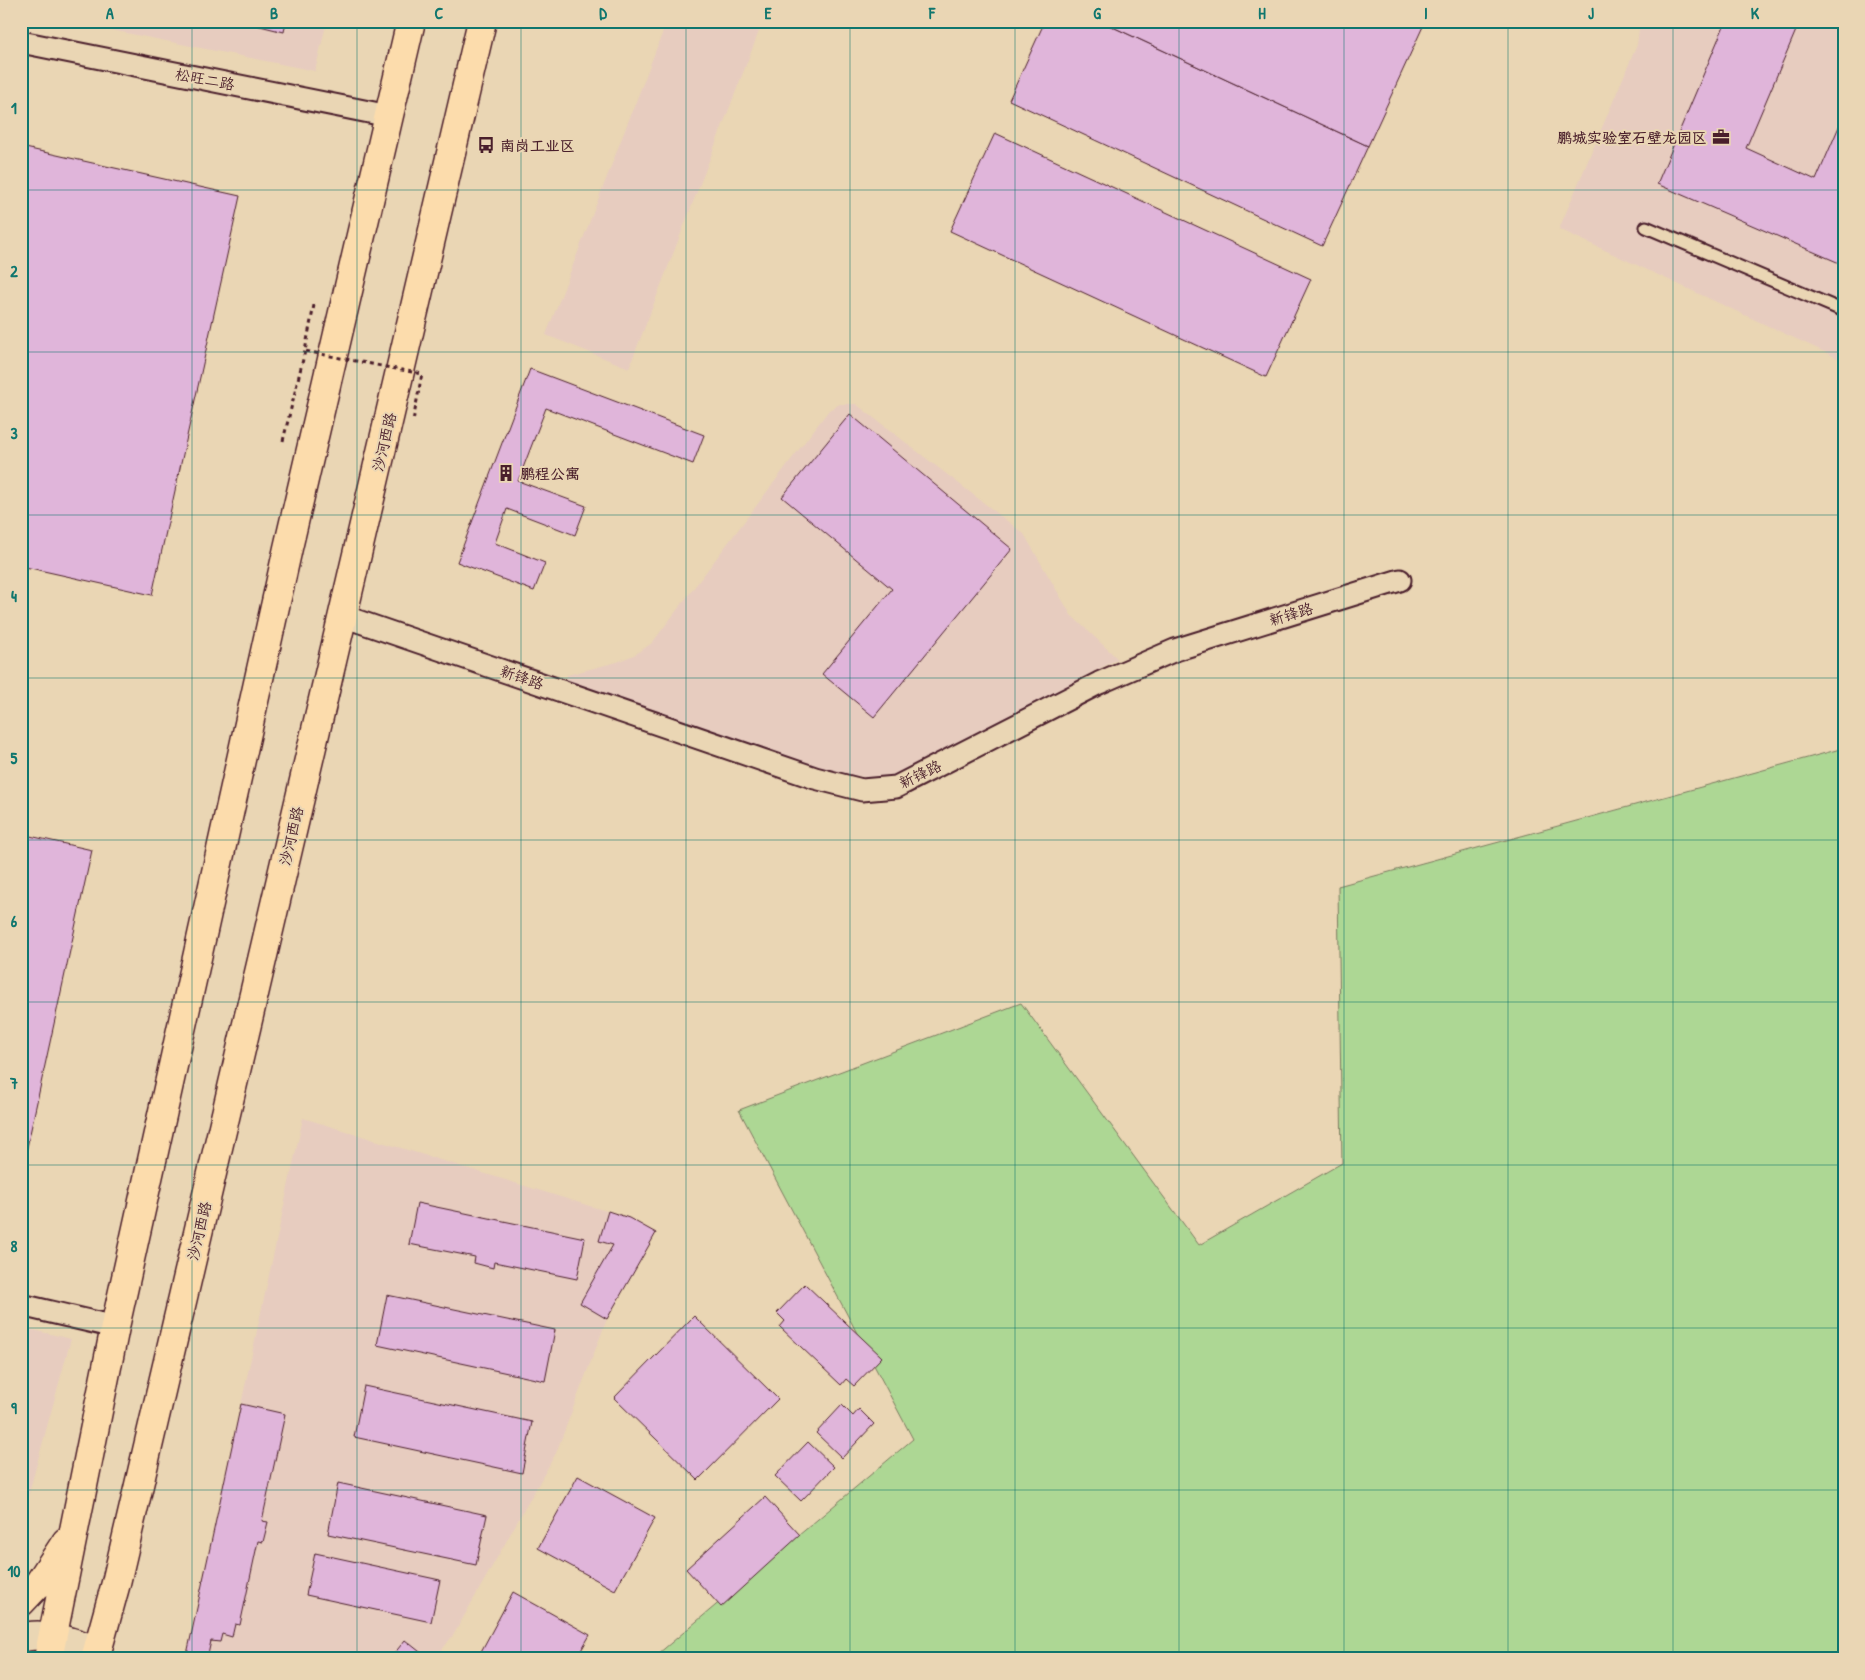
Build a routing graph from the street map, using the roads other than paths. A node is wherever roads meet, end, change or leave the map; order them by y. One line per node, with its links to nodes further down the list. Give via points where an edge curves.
1 (411, 21): 4 (main road)
2 (482, 21): 8 (main road, 沙河西路)
3 (21, 42): 4 (street, 松旺二路)
4 (389, 116): 10 (main road, via 288,548)
5 (1646, 227): 6 (lane)
6 (1844, 310)
7 (1400, 580): 8 (street, 新锋路, via 1175,650 1099,683 896,787 862,790 815,778)
8 (343, 616): 15 (main road, 沙河西路, via 116,1583)
9 (21, 1305): 10 (street)
10 (114, 1327): 11 (main road)
11 (78, 1515): 12 (main road, via 56,1560); 14 (main road)
12 (21, 1602)
13 (21, 1638): 14 (street, via 30,1635)
14 (50, 1648): 15 (street)
15 (96, 1654)

